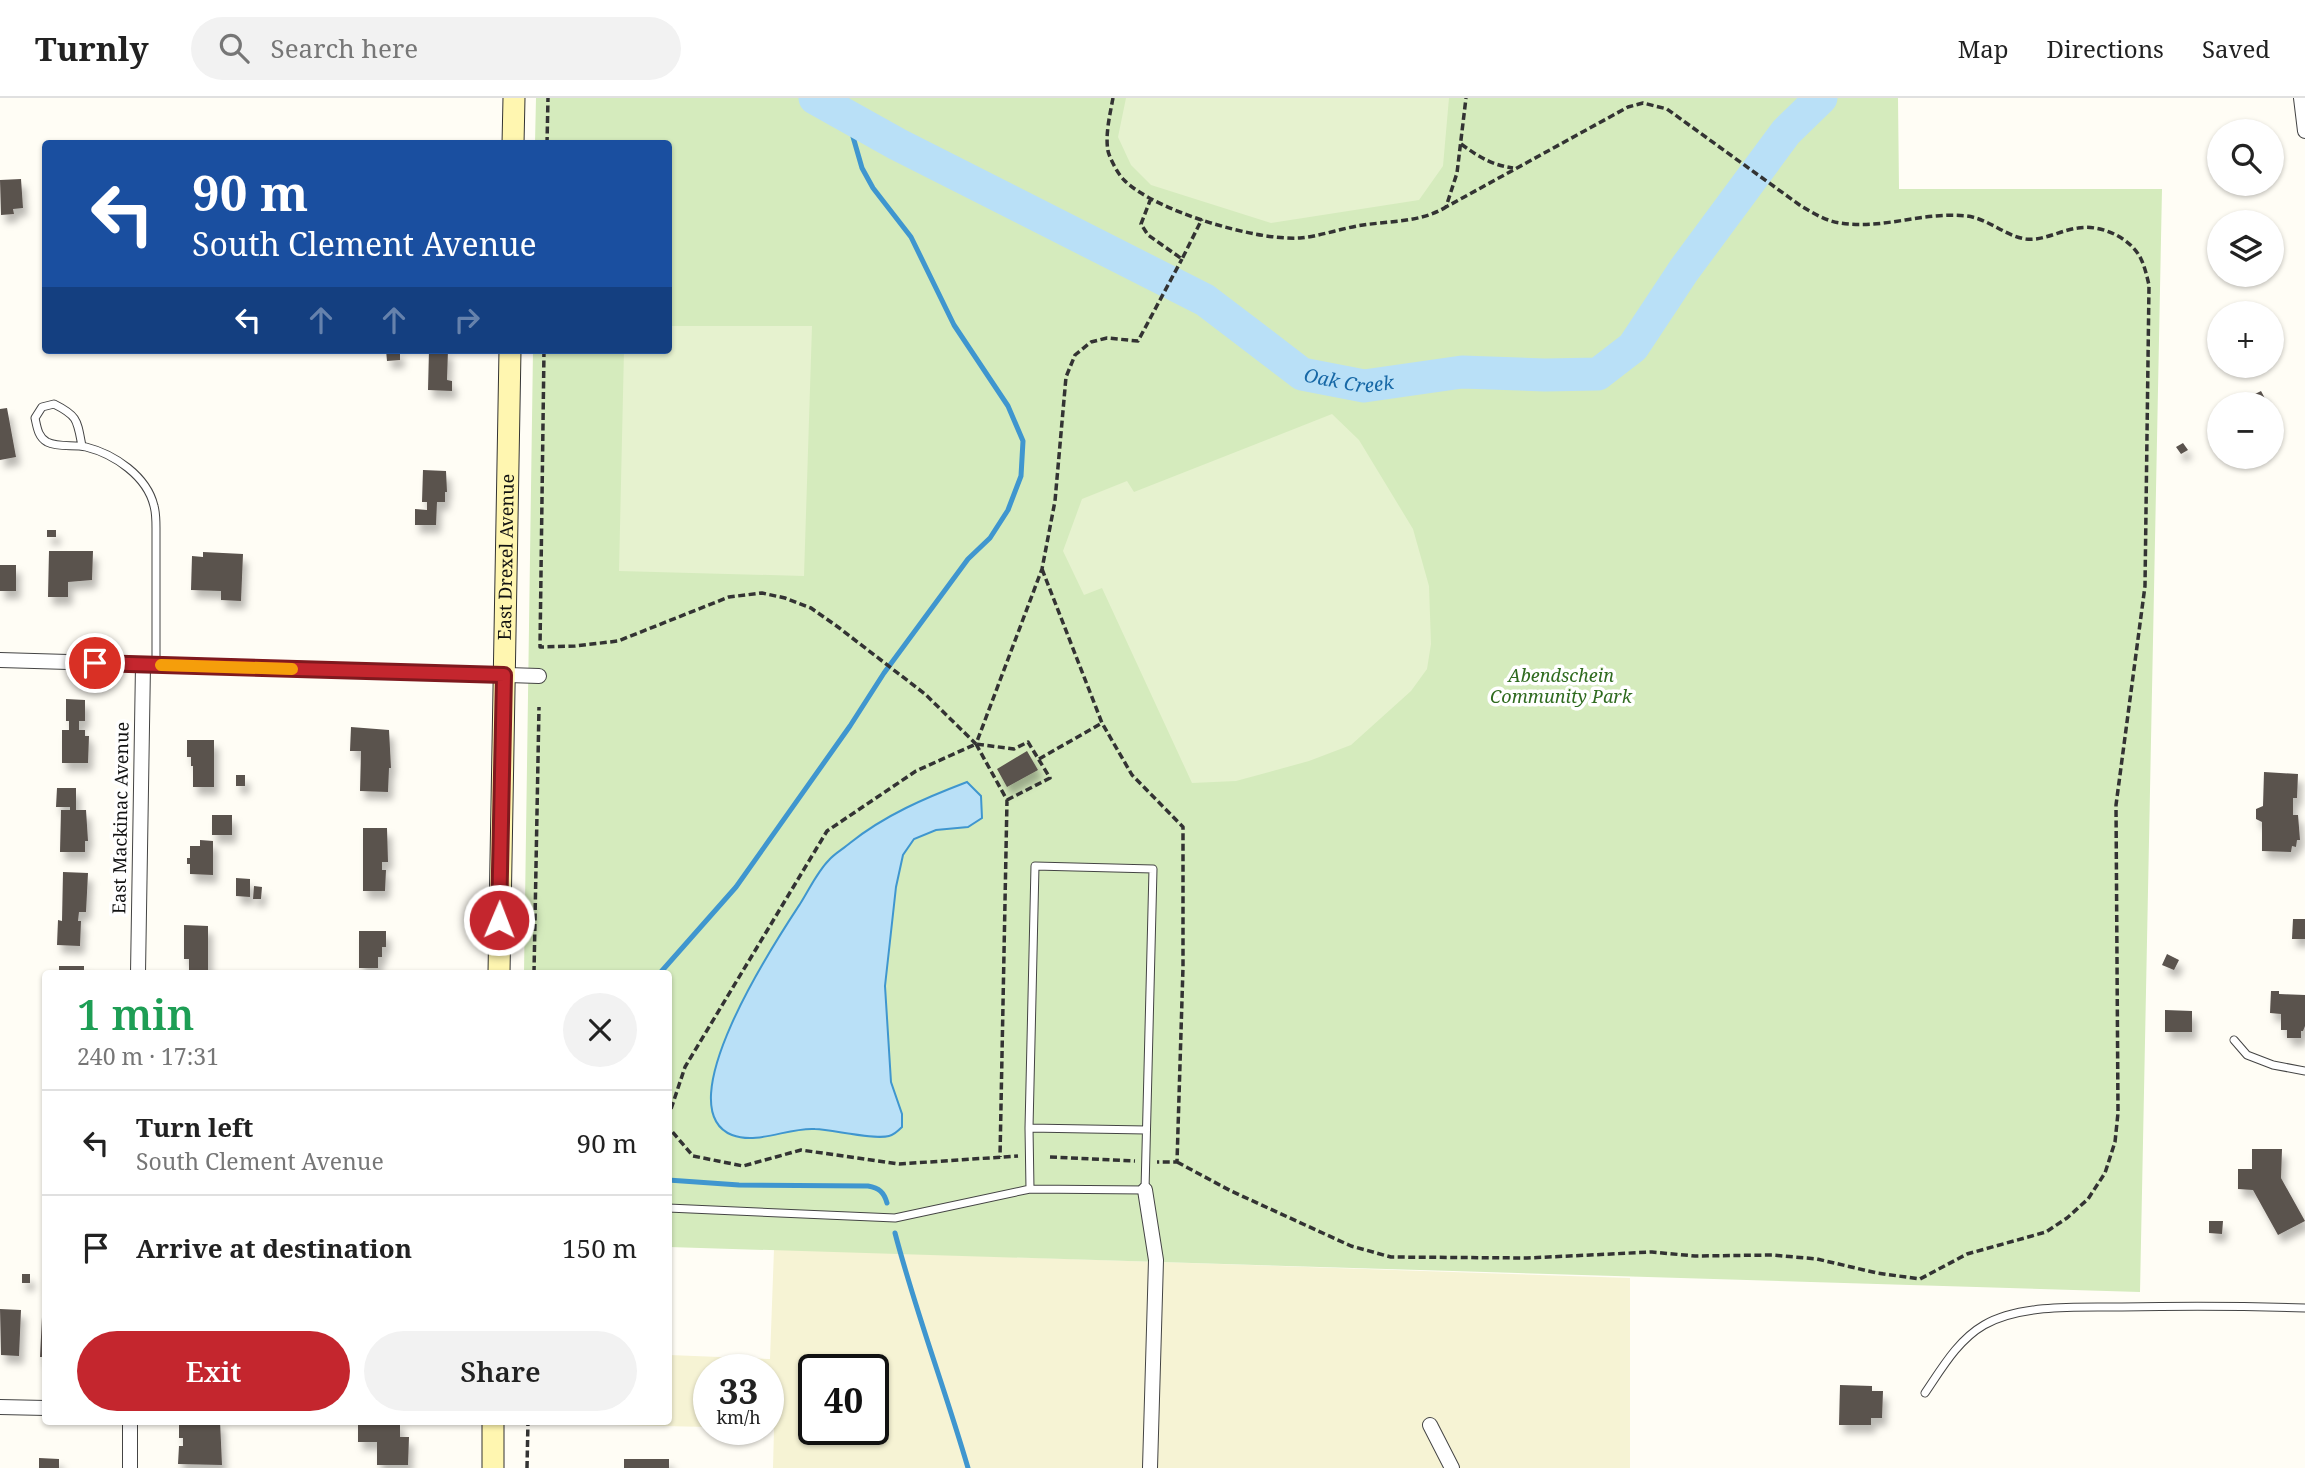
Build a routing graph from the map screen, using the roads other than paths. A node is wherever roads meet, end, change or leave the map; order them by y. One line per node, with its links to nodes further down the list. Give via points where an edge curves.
1 (514, 98): 4 (street)
2 (2301, 98): 3 (street)
3 (2305, 131)
4 (513, 140)
5 (510, 354): 9 (street, East Drexel Avenue)
6 (82, 446): 6 (lane, via 47,442 38,432 35,418 42,407 54,404 71,412); 8 (lane, via 106,454 139,478 154,506)
7 (0, 660): 8 (street)
8 (150, 665): 9 (street); 11 (street, East Mackinac Avenue)
9 (504, 675): 10 (street); 12 (street, East Drexel Avenue)
10 (540, 676)
11 (138, 970)
12 (499, 970)
13 (2234, 1040): 14 (lane, via 2247,1055)
14 (2305, 1071)
15 (1029, 1128): 16 (lane); 16 (lane, via 1035,866 1153,869); 17 (lane)
16 (1146, 1130): 18 (lane)
17 (1030, 1189): 18 (lane); 19 (lane, via 895,1219)
18 (1145, 1190): 29 (street, via 1156,1260)
19 (672, 1208)
20 (2305, 1308): 21 (lane, via 2026,1311 1985,1324 1954,1349)
21 (1925, 1393)
22 (0, 1406): 23 (street)
23 (42, 1408)
24 (130, 1425): 27 (street)
25 (493, 1425): 28 (street)
26 (1430, 1425): 30 (street)
27 (130, 1468)
28 (493, 1468)
29 (1150, 1468)
30 (1451, 1468)

